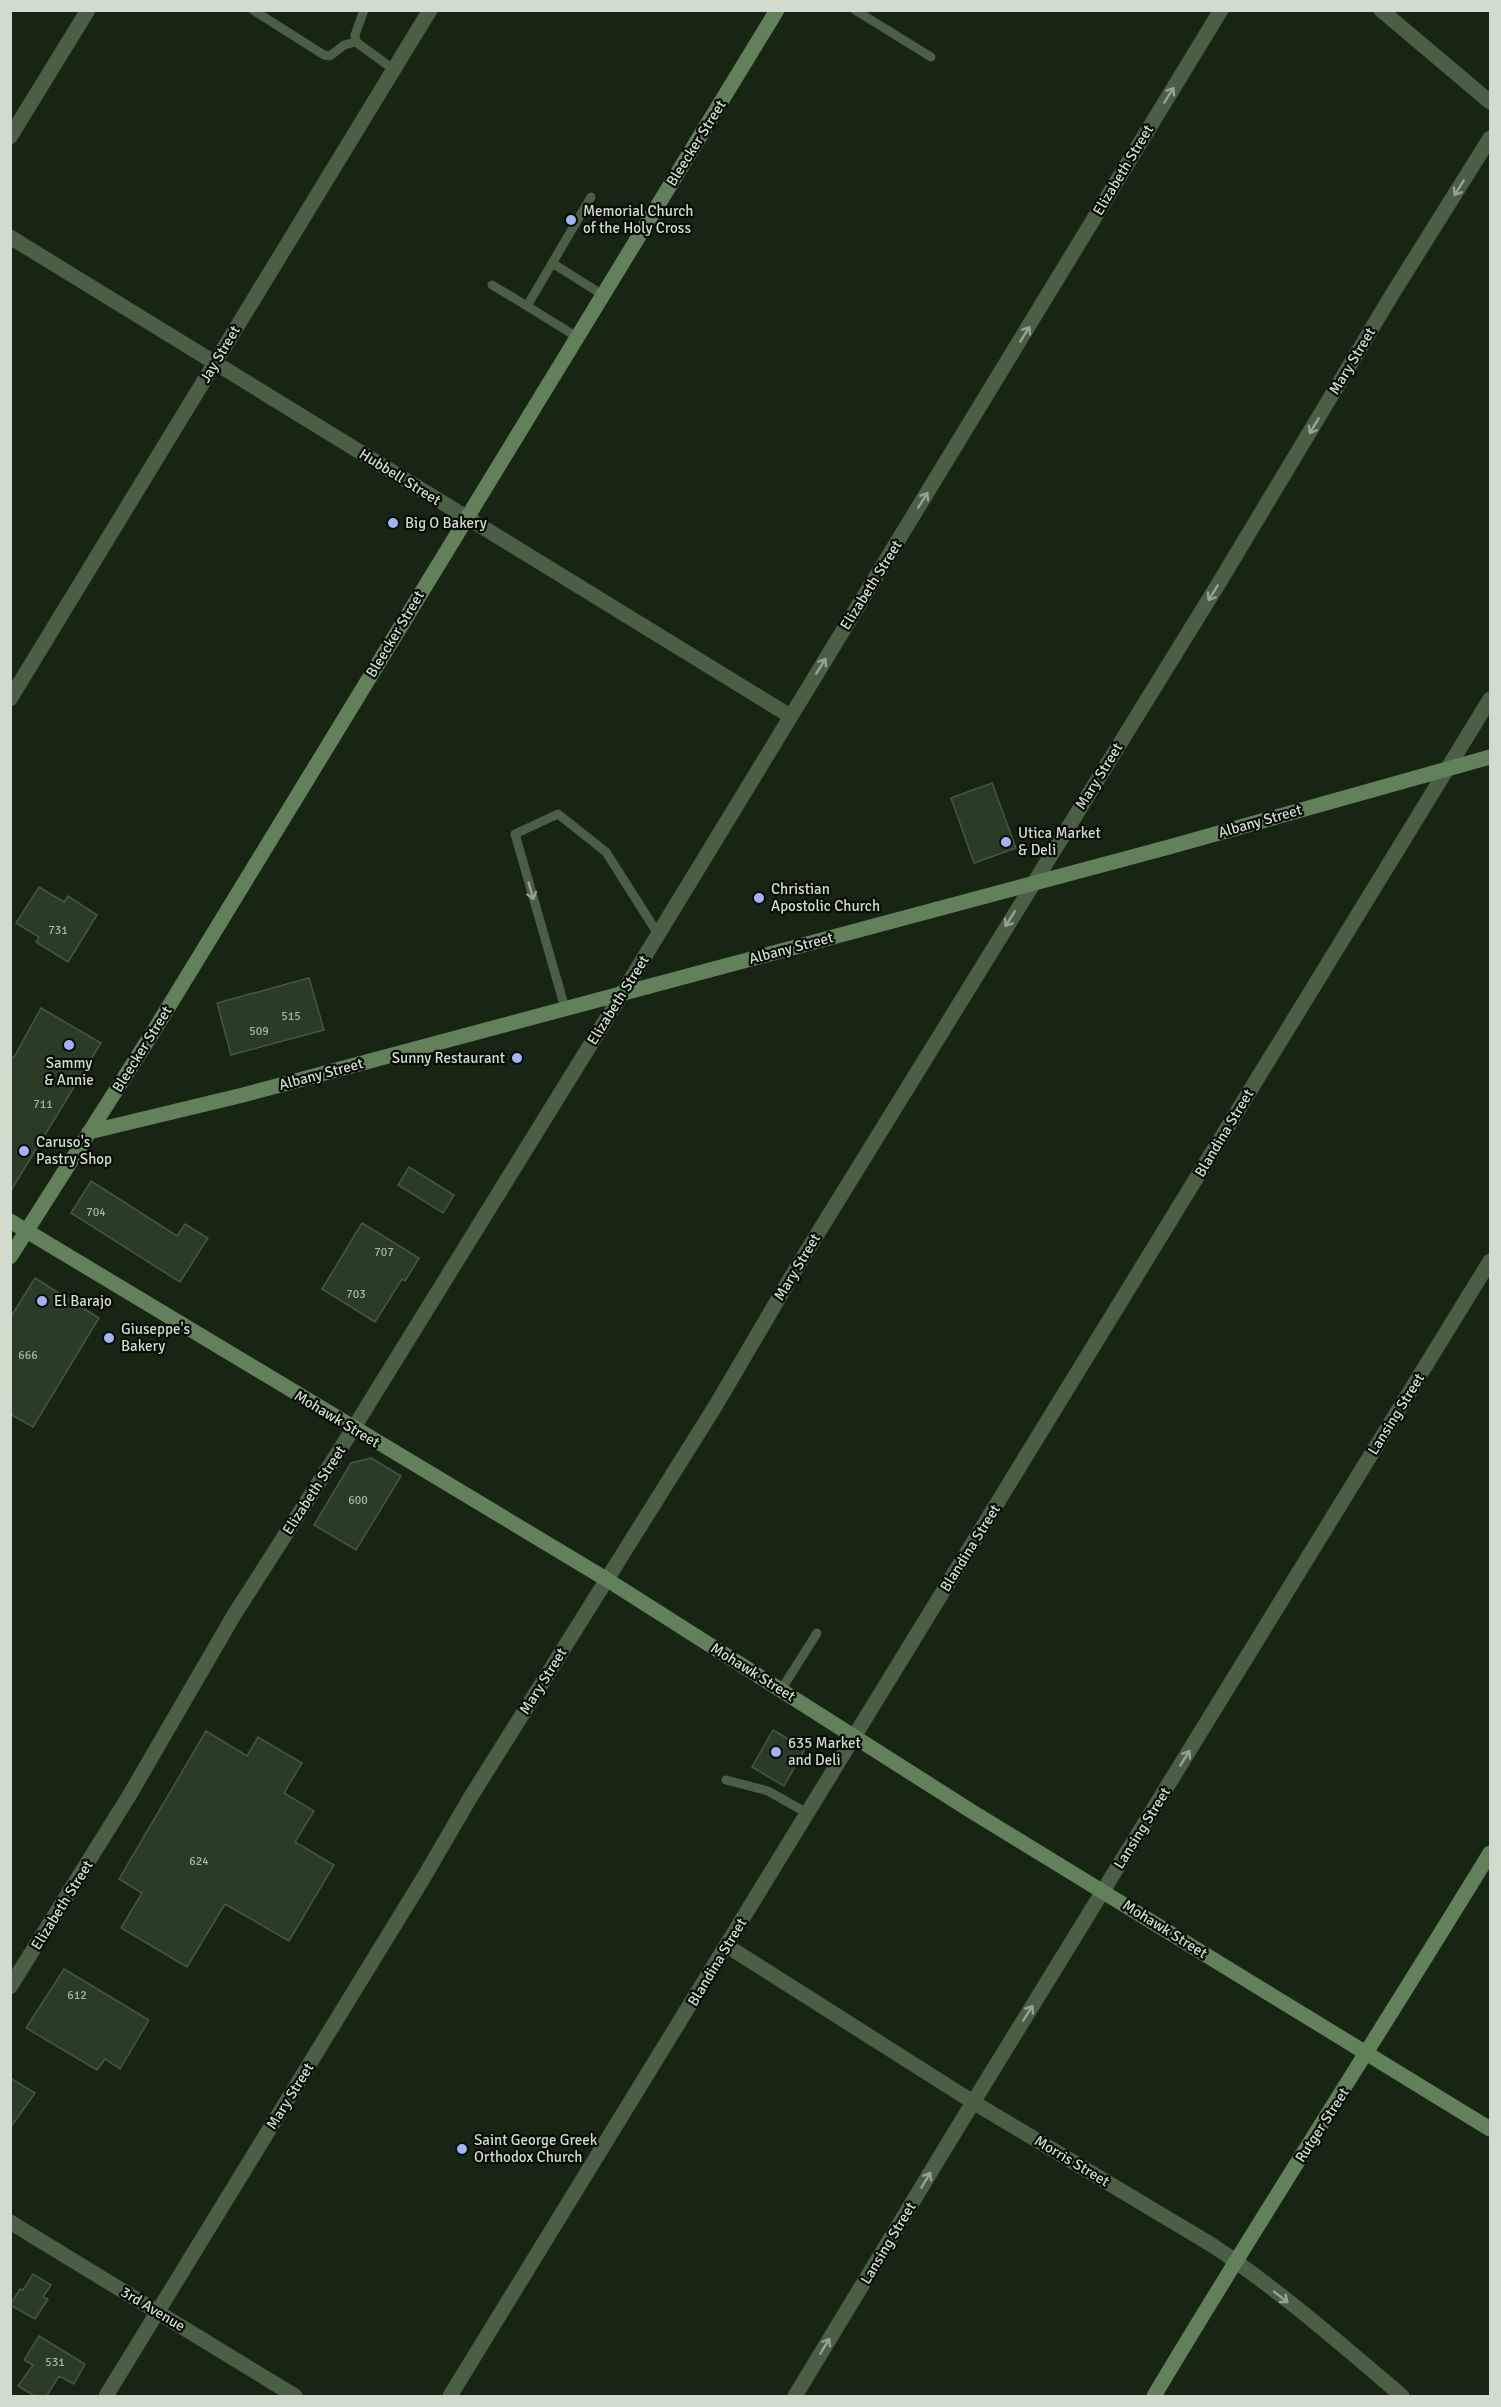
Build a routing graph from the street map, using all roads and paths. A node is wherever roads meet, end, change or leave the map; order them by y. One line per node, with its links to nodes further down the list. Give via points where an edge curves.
1 (88, 10): 13 (street)
2 (253, 10): 9 (lane, via 324,55 330,56 344,45)
3 (364, 10): 9 (lane)
4 (430, 10): 11 (street, Jay Street)
5 (777, 10): 19 (street, Bleecker Street)
6 (855, 10): 10 (lane)
7 (1221, 10): 26 (street, Elizabeth Street, one-way to 7)
8 (1381, 10): 12 (street)
9 (356, 42): 11 (lane)
10 (931, 57)
11 (393, 69): 22 (street, Jay Street)
12 (1491, 102)
13 (10, 137)
14 (1491, 138): 29 (street, Mary Street, one-way to 29)
15 (591, 197): 17 (lane)
16 (10, 237): 22 (street, Hubbell Street)
17 (552, 263): 19 (lane); 20 (lane)
18 (492, 285): 20 (lane)
19 (603, 295): 21 (street, Bleecker Street)
20 (527, 306): 21 (lane)
21 (577, 337): 23 (street, Bleecker Street)
22 (214, 363): 23 (street, Hubbell Street); 24 (street, Jay Street)
23 (466, 518): 26 (street, Hubbell Street); 33 (street, Bleecker Street)
24 (10, 699)
25 (1491, 699): 28 (street, Blandina Street)
26 (790, 716): 30 (street, Elizabeth Street)
27 (1491, 757): 28 (street, Albany Street)
28 (1448, 768): 29 (street, Albany Street); 42 (street, Blandina Street)
29 (1032, 884): 31 (street, Albany Street); 39 (street, Mary Street, one-way to 39)
30 (658, 934): 31 (street, Elizabeth Street); 32 (lane, one-way to 32, via 606,852 558,814 515,834)
31 (623, 992): 32 (street, Albany Street); 38 (street, Elizabeth Street)
32 (565, 1008): 33 (street, Albany Street, via 243,1095)
33 (89, 1132): 35 (street, Bleecker Street)
34 (10, 1221): 35 (street, Mohawk Street)
35 (26, 1232): 36 (street, Bleecker Street); 38 (street, Mohawk Street)
36 (10, 1257)
37 (1491, 1261): 46 (street, Lansing Street, one-way to 37)
38 (353, 1429): 39 (street, Mohawk Street); 48 (street, Elizabeth Street, via 234,1615 129,1796)
39 (606, 1579): 41 (street, Mohawk Street); 54 (street, Mary Street)
40 (817, 1633): 41 (lane)
41 (781, 1690): 42 (street, Mohawk Street)
42 (854, 1736): 44 (street, Blandina Street); 46 (street, Mohawk Street)
43 (726, 1780): 44 (lane, via 768,1791)
44 (807, 1813): 47 (street, Blandina Street)
45 (1491, 1853): 49 (street, Rutger Street)
46 (1103, 1890): 49 (street, Mohawk Street); 50 (street, Lansing Street, one-way to 46)
47 (727, 1946): 50 (street, Morris Street); 57 (street, Blandina Street)
48 (10, 1987)
49 (1368, 2054): 51 (street, Mohawk Street); 53 (street, Rutger Street)
50 (973, 2102): 53 (street, Morris Street); 58 (street, Lansing Street, one-way to 50)
51 (1491, 2129)
52 (10, 2222): 54 (street, 3rd Avenue)
53 (1235, 2261): 59 (street, Rutger Street); 60 (street, Morris Street, one-way to 60)
54 (157, 2312): 55 (street, Mary Street); 56 (street, 3rd Avenue)
55 (106, 2397)
56 (295, 2397)
57 (450, 2397)
58 (795, 2397)
59 (1154, 2397)
60 (1402, 2397)

